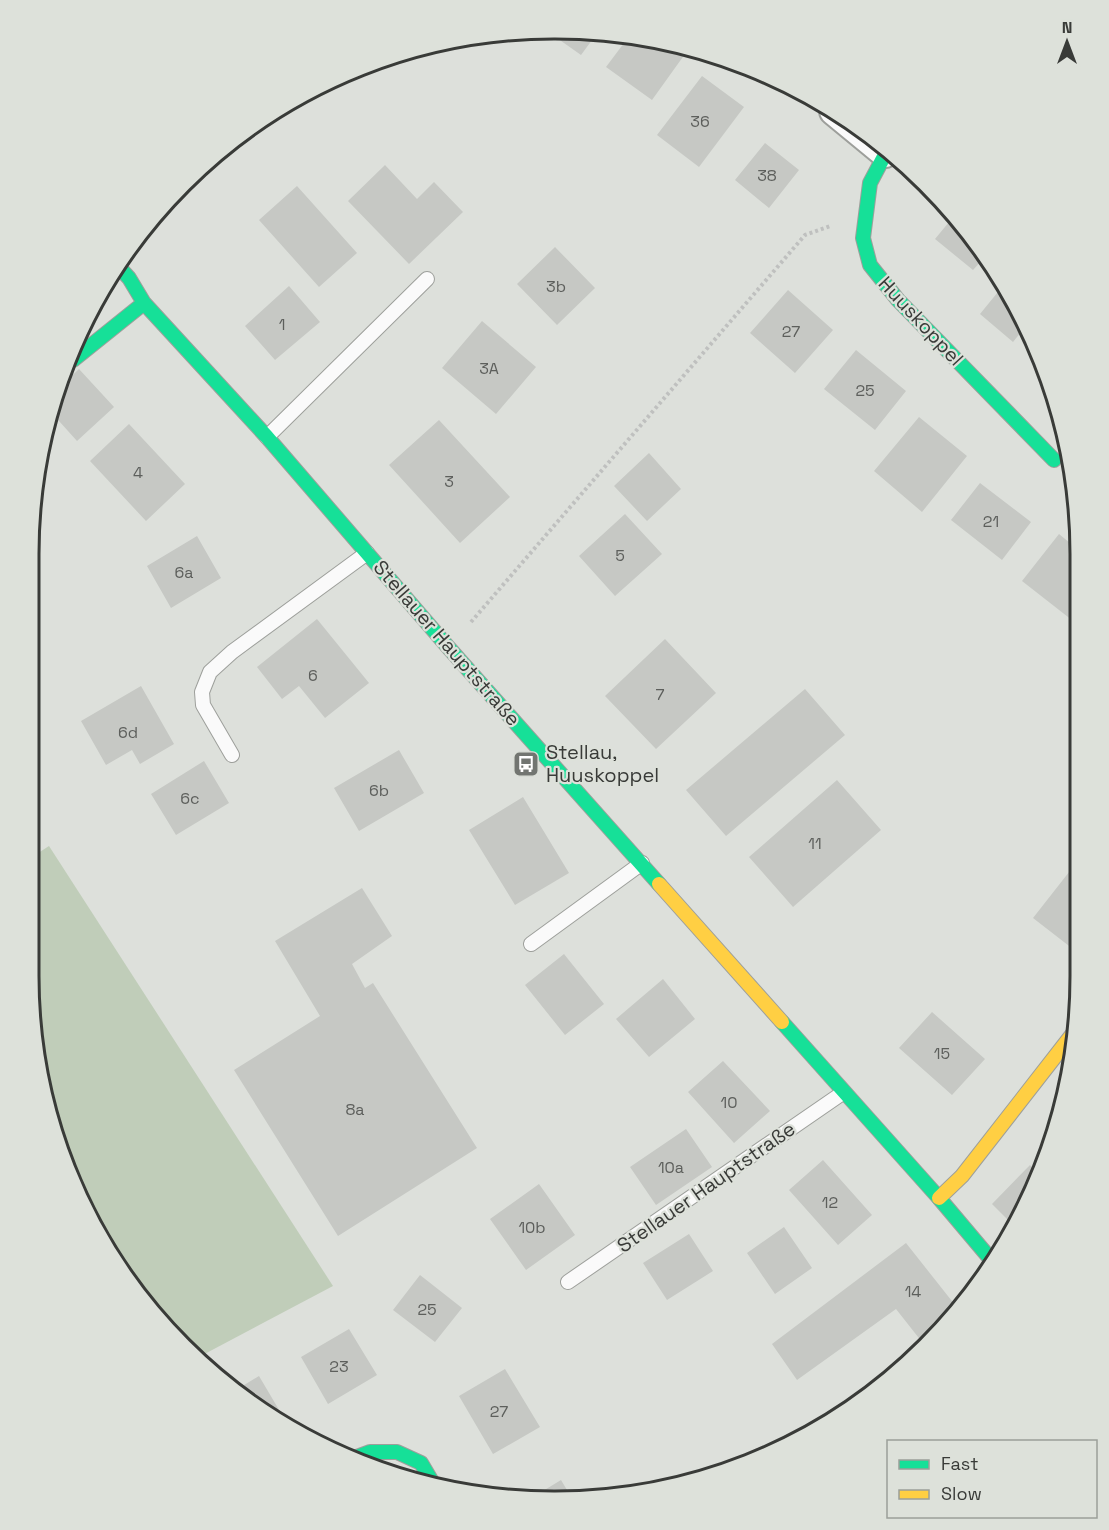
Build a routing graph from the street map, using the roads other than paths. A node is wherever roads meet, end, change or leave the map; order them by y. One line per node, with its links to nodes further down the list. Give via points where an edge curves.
1 (883, 158): 7 (street, Huuskoppel, via 870,183 865,215 863,238 870,266 898,300)
2 (123, 272): 4 (street, Stellauer Hauptstraße)
3 (427, 279): 6 (lane)
4 (144, 303): 5 (street); 6 (street, Stellauer Hauptstraße)
5 (79, 355)
6 (267, 437): 8 (street, Stellauer Hauptstraße)
7 (1054, 460)
8 (367, 553): 9 (lane, via 210,672 202,692 203,705); 10 (street, Stellauer Hauptstraße)
9 (232, 755)
10 (642, 863): 11 (lane); 13 (street, Stellauer Hauptstraße)
11 (531, 944)
12 (1066, 1042): 14 (street, via 962,1176)
13 (843, 1092): 14 (street, Stellauer Hauptstraße); 16 (lane, Stellauer Hauptstraße)
14 (939, 1198): 15 (street, Stellauer Hauptstraße)
15 (987, 1255)
16 (568, 1282)
17 (364, 1454): 18 (street, via 396,1452 421,1463)
18 (428, 1475)

